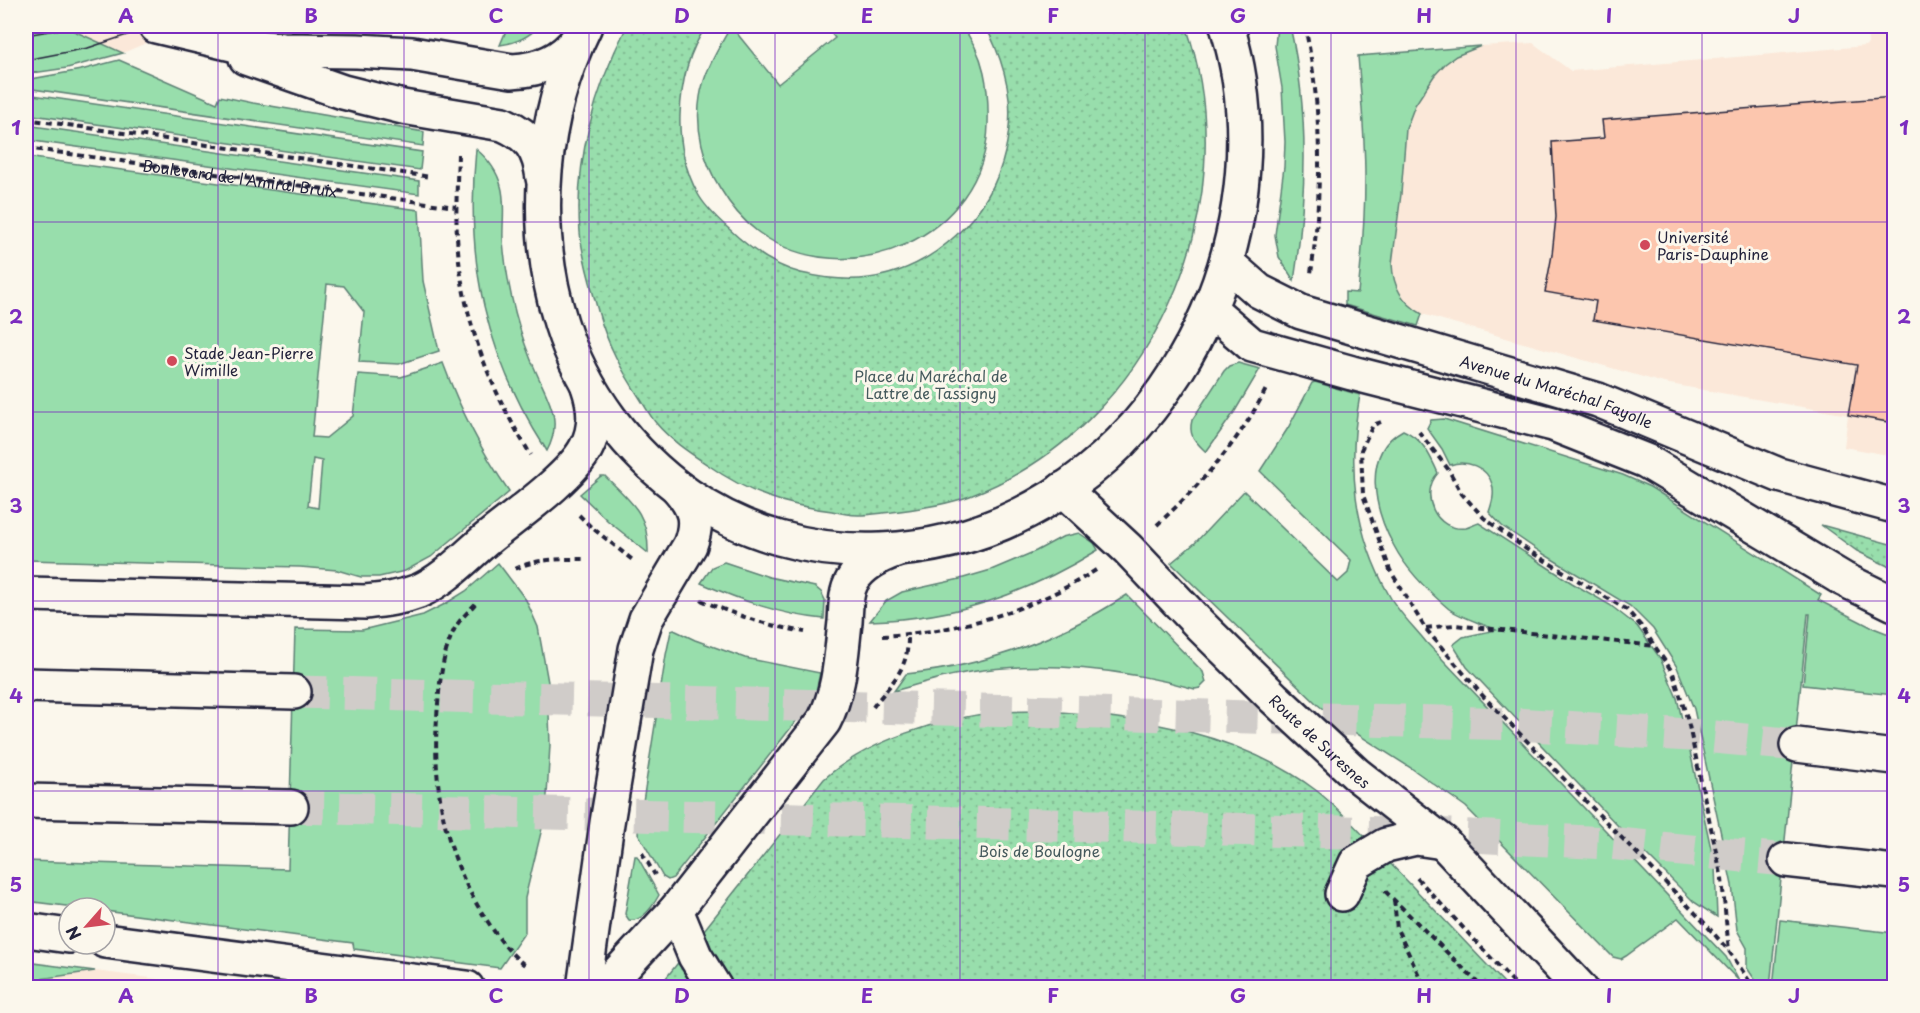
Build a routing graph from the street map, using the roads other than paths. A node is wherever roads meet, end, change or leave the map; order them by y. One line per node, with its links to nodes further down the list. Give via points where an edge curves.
1 (1227, 26): 5 (main road, via 1241,84 1243,166 1238,215)
2 (165, 28): 3 (main road, via 232,44 283,50 412,54 512,71 527,71 555,61 572,48); 4 (main road, via 343,92 403,108 503,124 517,130 532,144 541,160)
3 (581, 32): 4 (main road, via 555,105)
4 (544, 180): 7 (main road, via 545,243 553,299)
5 (1227, 263): 6 (main road); 10 (main road, Avenue du Maréchal Fayolle, via 1259,291 1301,312 1598,400 1779,475)
6 (1210, 309): 9 (main road, via 1181,367 1141,419 1103,458); 13 (main road, via 1252,345 1553,424 1646,461 1843,579)
7 (588, 386): 8 (main road, via 638,454); 12 (main road, via 593,401 592,434 577,462 444,576 420,590 393,599 365,602)
8 (676, 487): 11 (main road, via 715,512 778,538 814,547); 30 (main road, via 692,507 695,533 646,619 634,657)
9 (1063, 489): 11 (main road, via 983,531); 20 (main road, Route de Suresnes, via 1128,549 1274,698 1356,774)
10 (1894, 506)
11 (898, 550): 24 (main road, via 873,560 851,582 837,687 824,722)
12 (26, 594)
13 (1894, 604)
14 (26, 686): 15 (main road)
15 (294, 692)
16 (1797, 745): 17 (main road)
17 (1894, 757)
18 (26, 801): 19 (main road)
19 (291, 807)
20 (1443, 842): 23 (main road, via 1416,838 1386,845 1356,863); 28 (main road, Route de Suresnes)
21 (1786, 860): 22 (main road)
22 (1894, 872)
23 (1342, 894)
24 (675, 910): 31 (main road); 32 (main road, via 695,956)
25 (26, 930): 26 (main road)
26 (57, 934)
27 (117, 942): 29 (main road)
28 (1576, 986)
29 (467, 987)
30 (584, 987)
31 (604, 987)
32 (715, 987)

